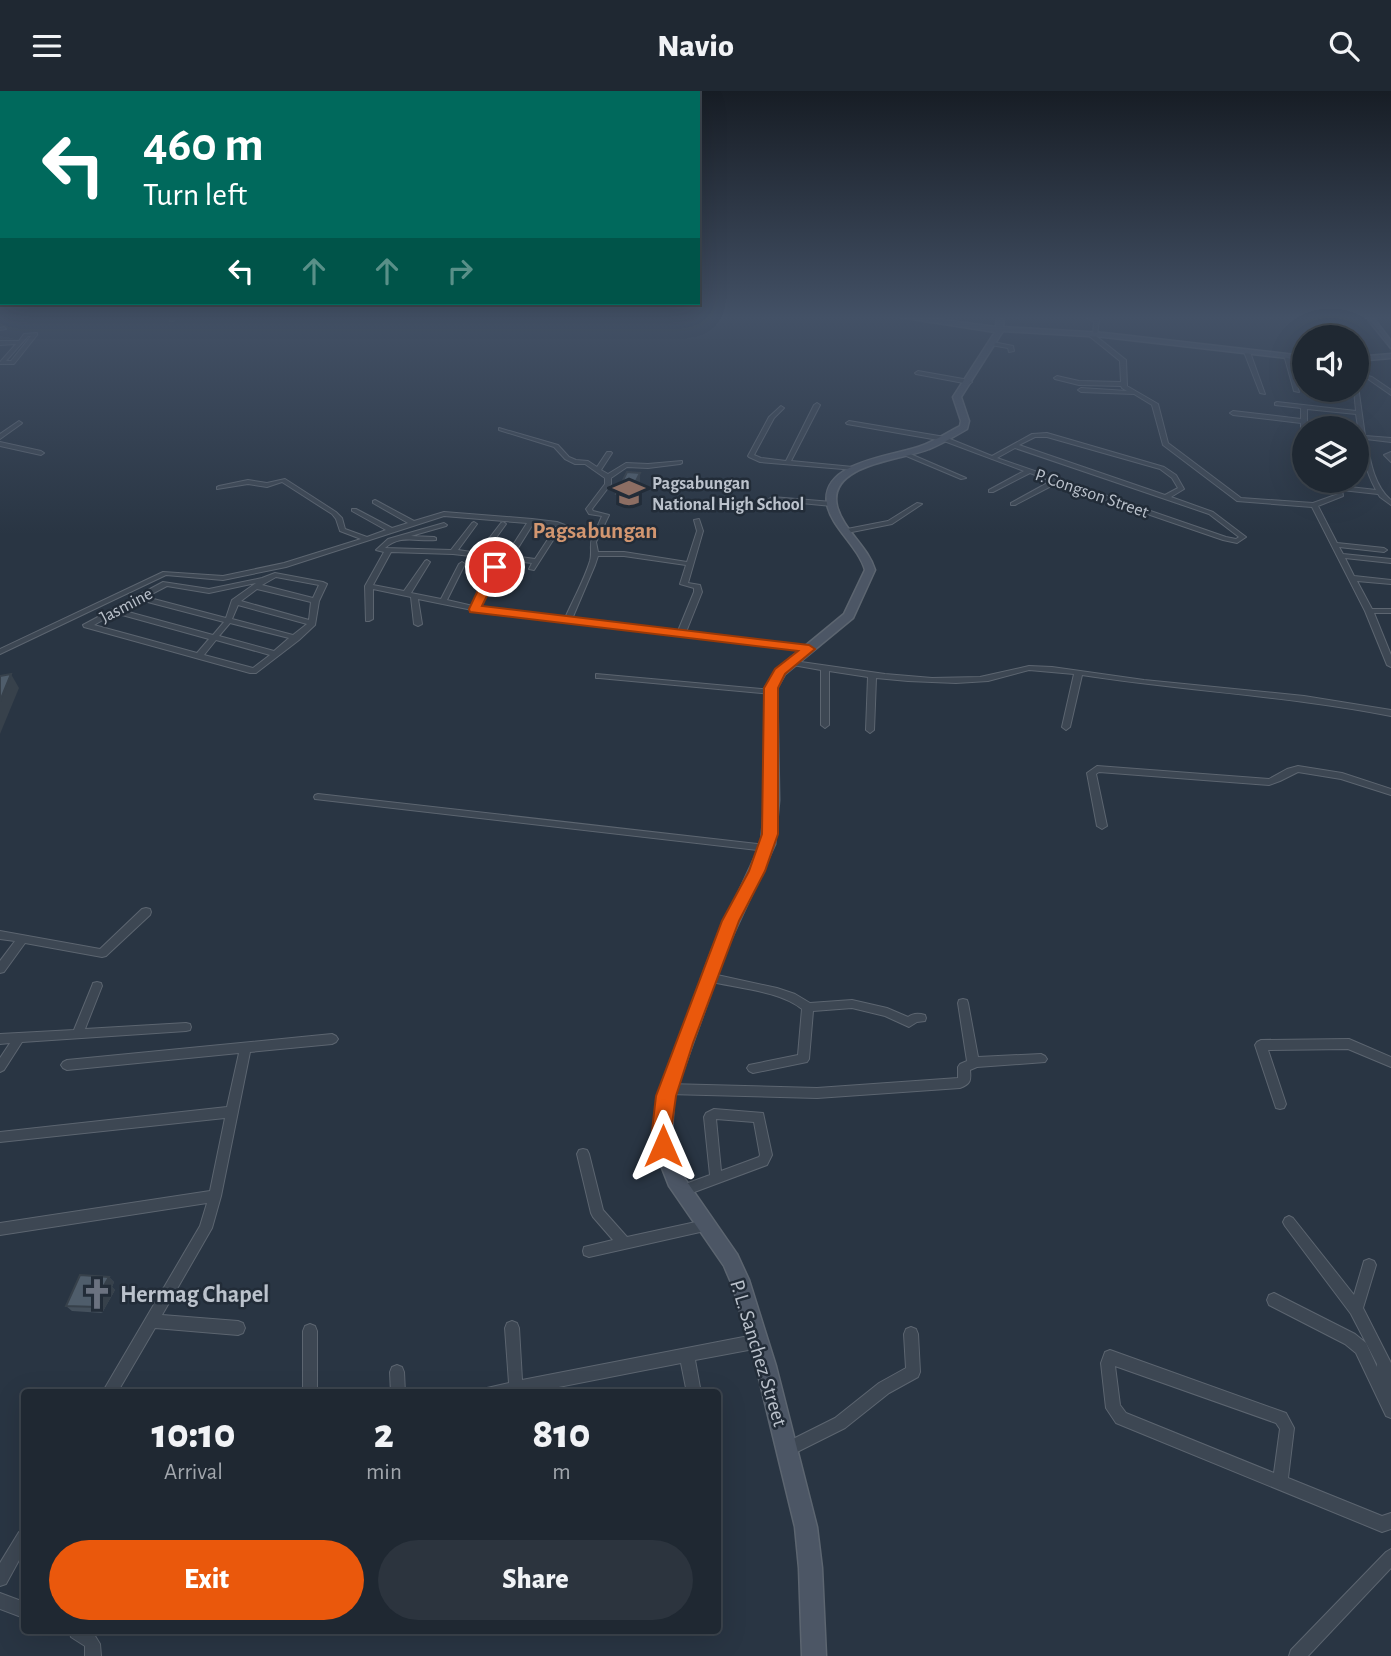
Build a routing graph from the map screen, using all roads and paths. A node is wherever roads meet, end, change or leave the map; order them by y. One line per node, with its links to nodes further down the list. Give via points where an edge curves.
1 (964, 389): 22 (street, via 957,399 965,423)
2 (1129, 389): 5 (street)
3 (1261, 389): 6 (street)
4 (1082, 390): 5 (street)
5 (1133, 393): 53 (street, via 1155,404 1169,448 1239,501)
6 (1262, 393)
7 (1358, 402): 13 (street)
8 (1278, 404): 10 (street)
9 (817, 405): 34 (street)
10 (1304, 406): 13 (street); 14 (street)
11 (781, 408): 34 (street, via 751,456)
12 (1233, 413): 16 (street)
13 (1359, 413): 15 (street)
14 (1303, 416)
15 (1359, 416)
16 (1292, 420)
17 (19, 423): 20 (street)
18 (849, 423): 22 (street, P. Congson Street)
19 (501, 429): 36 (street, via 556,446 571,461 586,462)
20 (0, 437)
21 (1369, 438): 23 (street)
22 (945, 439): 28 (street); 30 (street, P. Congson Street)
23 (1391, 440)
24 (0, 444): 26 (street)
25 (1015, 446): 30 (street); 46 (street); 46 (street, via 1034,435 1047,435 1151,464 1171,473 1180,486)
26 (41, 453)
27 (609, 453): 36 (street)
28 (906, 454): 35 (street); 39 (street)
29 (1391, 454): 32 (street, via 1387,455)
30 (992, 459): 37 (street, P. Congson Street)
31 (1369, 460): 44 (street)
32 (1391, 460)
33 (680, 462): 38 (street, via 626,465)
34 (789, 462): 35 (street)
35 (853, 469): 50 (street, via 838,482)
36 (598, 470): 38 (street)
37 (1029, 471): 40 (street, P. Congson Street); 43 (street)
38 (608, 477): 61 (street, via 608,484 589,509 606,515)
39 (963, 478)
40 (1057, 480): 46 (street, P. Congson Street, via 1225,539 1242,540 1241,534 1211,513); 52 (street)
41 (219, 488): 64 (street, via 283,480 340,518 342,530)
42 (1369, 490): 44 (street)
43 (991, 491)
44 (1379, 492): 49 (street)
45 (1340, 493): 53 (street)
46 (1166, 497)
47 (772, 499): 50 (street)
48 (375, 502): 57 (street)
49 (1391, 503)
50 (832, 504): 60 (street)
51 (919, 504): 60 (street, via 891,522)
52 (1013, 504)
53 (1314, 505): 66 (street)
54 (355, 510): 62 (street)
55 (697, 520): 79 (street, via 700,531)
56 (532, 521): 57 (street, via 448,514); 61 (street); 74 (street)
57 (414, 524): 62 (street)
58 (474, 524): 70 (street)
59 (503, 524): 71 (street)
60 (847, 531): 106 (street, via 870,570 849,616)
61 (597, 532): 72 (street)
62 (394, 534): 64 (street); 65 (street); 65 (street, via 444,525); 67 (street, via 379,550)
63 (554, 534): 75 (street)
64 (367, 538): 87 (street, via 286,565 223,578 165,573)
65 (434, 540): 68 (street)
66 (1337, 545): 69 (street); 73 (street)
67 (388, 551): 68 (street); 86 (street)
68 (426, 551): 70 (street)
69 (1384, 551)
70 (453, 552): 71 (street)
71 (481, 554): 74 (street)
72 (595, 554): 79 (street); 98 (street)
73 (1343, 555): 76 (street); 83 (street)
74 (509, 557): 75 (street)
75 (536, 561): 81 (street)
76 (1391, 561)
77 (427, 562): 88 (street)
78 (462, 564): 92 (street)
79 (690, 564): 102 (street, via 684,585 696,587 698,592)
80 (495, 567): 93 (street)
81 (531, 569)
82 (271, 576): 85 (street); 89 (street, Jasmine, via 209,591 166,584); 90 (street, via 323,584)
83 (1353, 578): 84 (street); 95 (street)
84 (1391, 582)
85 (255, 586): 90 (street); 91 (street)
86 (369, 586): 88 (street); 97 (street)
87 (123, 593): 89 (street); 107 (street)
88 (410, 595): 92 (street); 101 (street)
89 (139, 598): 94 (street, Jasmine); 99 (street)
90 (315, 601): 100 (street)
91 (235, 602): 99 (street); 100 (street)
92 (443, 602): 93 (street)
93 (475, 609): 98 (street)
94 (115, 611): 103 (street); 109 (street, Jasmine, via 87,625)
95 (1370, 611): 96 (street); 105 (street)
96 (1391, 611)
97 (369, 619)
98 (568, 619): 102 (street)
99 (228, 621): 103 (street); 104 (street)
100 (312, 623): 104 (street)
101 (418, 624)
102 (682, 632): 106 (street)
103 (216, 638): 108 (street); 109 (street)
104 (296, 638): 108 (street)
105 (1387, 642): 111 (street)
106 (809, 649): 110 (street)
107 (0, 652)
108 (276, 654): 109 (street, via 253,671)
109 (199, 656)
110 (790, 663): 112 (street); 116 (street, via 780,671)
111 (1391, 665)
112 (825, 668): 115 (street); 118 (street)
113 (1078, 674): 115 (street, via 1023,668 980,679); 117 (street); 119 (street)
114 (599, 676): 116 (street)
115 (872, 676): 120 (street)
116 (771, 692): 124 (street, P. L. Sanchez Street, via 771,822)
117 (1391, 713)
118 (825, 725)
119 (1066, 727)
120 (870, 730)
121 (1391, 792): 123 (street, via 1342,776 1298,769 1269,782 1097,769 1091,773)
122 (318, 797): 124 (street)
123 (1102, 826)
124 (766, 848): 129 (street, P. L. Sanchez Street)
125 (146, 912): 127 (street, via 102,953)
126 (0, 935): 127 (street)
127 (23, 938): 128 (street)
128 (0, 969)
129 (708, 977): 132 (street, via 800,1000); 146 (street, P. L. Sanchez Street)
130 (97, 986): 135 (street)
131 (963, 1003): 142 (street)
132 (808, 1007): 133 (street, via 852,1004 910,1023); 145 (street, via 803,1059)
133 (921, 1018)
134 (186, 1027): 135 (street)
135 (78, 1034): 136 (street)
136 (19, 1038): 137 (street); 144 (street)
137 (0, 1039)
138 (332, 1039): 139 (street)
139 (245, 1049): 143 (street); 148 (street)
140 (1041, 1059): 142 (street)
141 (1391, 1062): 147 (street, via 1349,1044 1262,1044)
142 (973, 1063): 146 (street, via 964,1067 965,1080 960,1083 817,1093)
143 (67, 1065)
144 (0, 1067)
145 (753, 1068)
146 (668, 1090): 152 (street, P. L. Sanchez Street, via 663,1146)
147 (1280, 1104)
148 (231, 1112): 149 (street); 153 (street)
149 (0, 1137)
150 (583, 1154): 157 (street, via 597,1213)
151 (716, 1177): 151 (street, via 709,1117 760,1117 763,1161); 152 (street)
152 (681, 1192): 155 (street, P. L. Sanchez Street)
153 (215, 1196): 156 (street); 162 (street, via 206,1228)
154 (1289, 1222): 161 (street)
155 (705, 1226): 157 (street); 167 (street, P. L. Sanchez Street, via 740,1283)
156 (0, 1229)
157 (624, 1243): 158 (street)
158 (589, 1251)
159 (1369, 1265): 161 (street)
160 (1274, 1300): 176 (street, via 1361,1348)
161 (1356, 1309): 176 (street, via 1384,1363)
162 (151, 1321): 163 (street); 170 (street)
163 (238, 1328)
164 (512, 1328): 173 (street)
165 (310, 1331): 171 (street)
166 (911, 1334): 177 (street, via 913,1372 840,1423)
167 (759, 1341): 168 (street); 177 (street, P. L. Sanchez Street)
168 (687, 1356): 174 (street); 175 (street)
169 (397, 1372): 172 (street)
170 (111, 1389)
171 (310, 1389)
172 (398, 1389)
173 (504, 1389)
174 (514, 1389)
175 (693, 1389)
176 (1389, 1408)
177 (788, 1449): 187 (street, P. L. Sanchez Street, via 808,1540)
178 (1280, 1483): 178 (street, via 1121,1418 1113,1408 1110,1357 1281,1419 1287,1428); 179 (street, via 1382,1524)
179 (1391, 1521)
180 (21, 1542): 182 (street)
181 (1391, 1557): 188 (street)
182 (0, 1579)
183 (0, 1601): 184 (street)
184 (21, 1609)
185 (86, 1634): 186 (street)
186 (93, 1656)
187 (814, 1656)
188 (1297, 1656)

